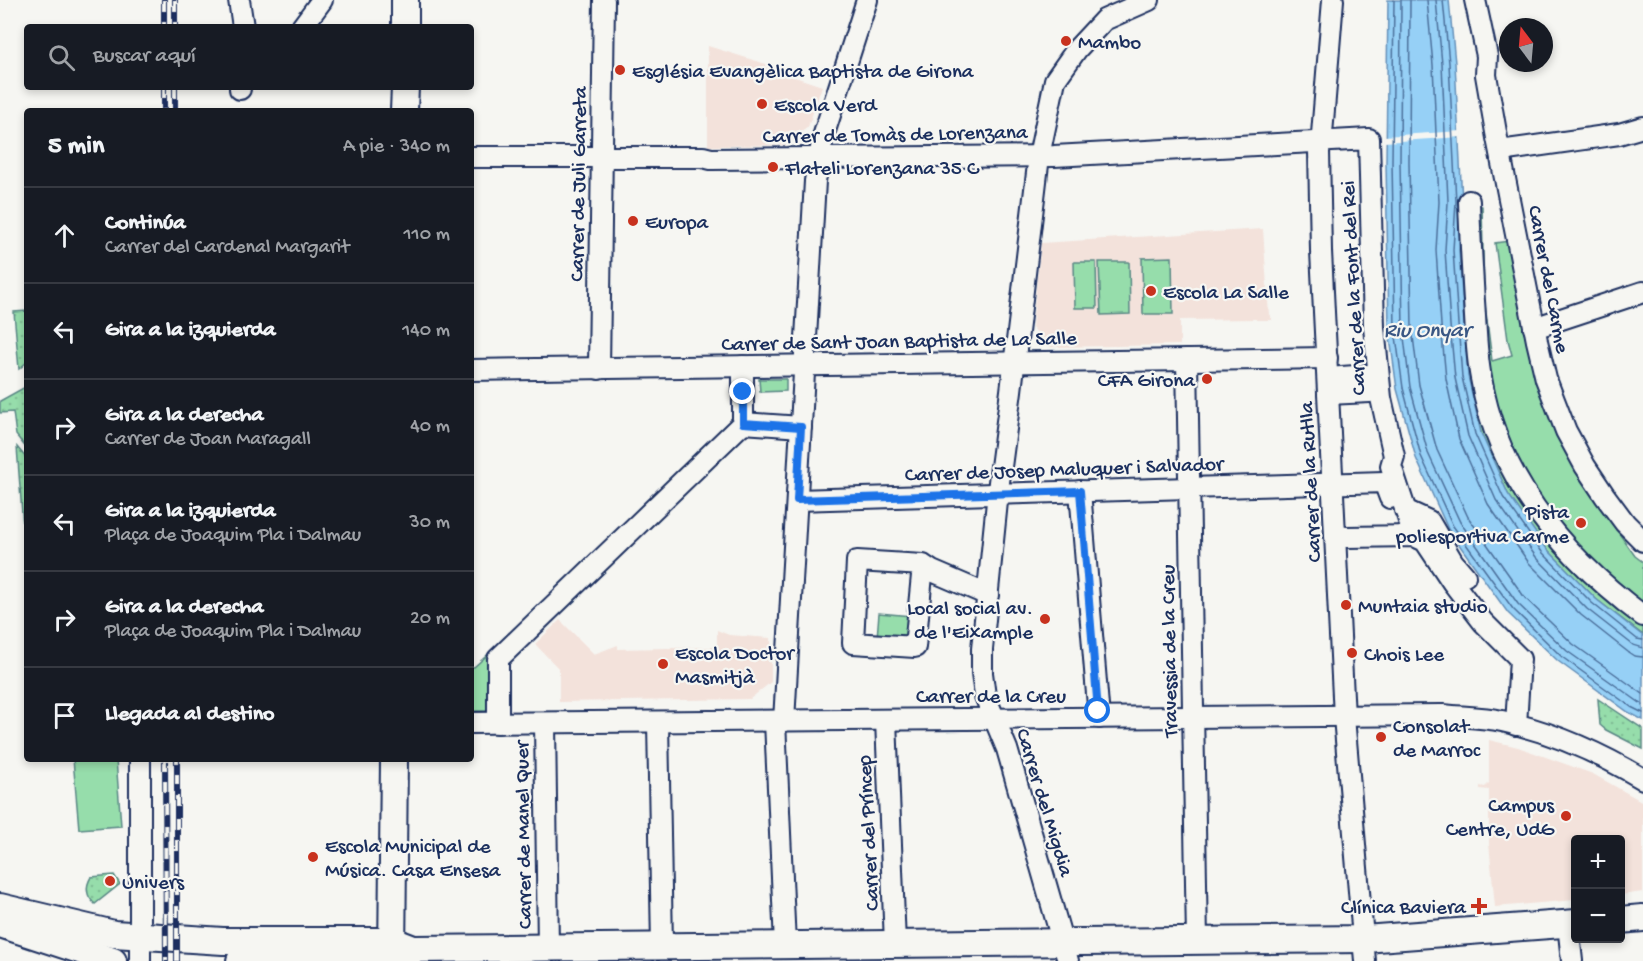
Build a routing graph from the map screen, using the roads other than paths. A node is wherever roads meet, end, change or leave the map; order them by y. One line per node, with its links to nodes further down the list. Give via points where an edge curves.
1 (239, 0): 11 (street)
2 (322, 0): 12 (street)
3 (405, 0): 13 (main road)
4 (604, 0): 24 (street, Carrer de Juli Garreta)
5 (867, 0): 23 (street)
6 (1149, 0): 10 (street, Carrer del Migdia)
7 (1333, 0): 19 (street, Carrer de la Rutlla)
8 (1466, 0): 14 (street, via 1473,43)
9 (1475, 0): 14 (street, Carrer del Carme)
10 (1117, 6): 21 (street, Carrer del Migdia, via 1077,49 1055,80)
11 (243, 24)
12 (304, 24)
13 (405, 24)
14 (1486, 75): 20 (street, Carrer del Carme)
15 (405, 90): 16 (main road)
16 (404, 108)
17 (1643, 127): 20 (street)
18 (1369, 139): 19 (street, Carrer de Tomàs de Lorenzana); 35 (street, Carrer de la Font del Rei)
19 (1320, 142): 21 (street, Carrer de Tomàs de Lorenzana); 28 (street, Carrer de la Rutlla)
20 (1500, 151): 27 (street, Carrer del Carme)
21 (1039, 156): 23 (street, Carrer de Tomàs de Lorenzana); 30 (street, Carrer del Migdia)
22 (474, 157): 24 (street, Carrer de Tomàs de Lorenzana)
23 (819, 157): 24 (street, Carrer de Tomàs de Lorenzana); 31 (street)
24 (602, 158): 33 (street, Carrer de Juli Garreta)
25 (1469, 201): 51 (street, via 1481,379 1492,424 1509,465 1553,532 1589,570)
26 (1643, 292): 27 (street)
27 (1534, 328): 47 (street, Carrer del Carme, via 1546,379 1566,431 1605,496)
28 (1327, 358): 29 (street, Carrer de Sant Joan Baptista de La Salle); 36 (street, Carrer de la Rutlla)
29 (1187, 360): 30 (street, Carrer de Sant Joan Baptista de La Salle); 40 (street, Travessia de la Creu)
30 (1014, 362): 31 (street, Carrer de Sant Joan Baptista de La Salle); 41 (street, Carrer del Migdia)
31 (804, 365): 32 (street, Carrer de Sant Joan Baptista de La Salle); 38 (street)
32 (743, 366): 33 (street, Carrer de Sant Joan Baptista de La Salle); 37 (street)
33 (599, 369): 34 (street, Carrer de Sant Joan Baptista de La Salle)
34 (474, 370)
35 (1374, 383): 36 (street); 44 (street, Carrer de la Font del Rei, via 1394,456 1391,466)
36 (1328, 386): 39 (street, Carrer de la Rutlla)
37 (743, 423): 38 (street); 60 (street, via 498,659)
38 (801, 427): 42 (street)
39 (1332, 483): 40 (street, Carrer de Josep Maluquer i Salvador); 44 (street, Carrer de Josep Maluquer i Salvador, via 1384,482); 45 (street, Carrer de la Rutlla)
40 (1189, 488): 43 (street, Carrer de Josep Maluquer i Salvador); 54 (street, Travessia de la Creu)
41 (999, 494): 42 (street, Carrer de Josep Maluquer i Salvador); 43 (street, Carrer de Josep Maluquer i Salvador); 50 (street, Carrer del Migdia)
42 (797, 500): 57 (street)
43 (1081, 501): 53 (street)
44 (1399, 504): 46 (street, Carrer de la Font del Rei); 49 (street, via 1429,520)
45 (1335, 535): 46 (street); 52 (street, Carrer de la Rutlla)
46 (1414, 536): 62 (street, Carrer de la Font del Rei, via 1425,541 1483,622 1520,659)
47 (1643, 541)
48 (922, 567): 48 (street, via 857,561 853,643 915,647); 50 (street)
49 (1465, 576)
50 (988, 595): 55 (street, Carrer del Migdia, via 982,673 985,696)
51 (1643, 616)
52 (1344, 717): 54 (street, Carrer de la Creu); 62 (street, Carrer de la Creu, via 1442,715); 78 (street, Carrer de la Rutlla)
53 (1099, 718): 54 (street, Carrer de la Creu); 55 (street, Carrer de la Creu)
54 (1193, 718): 72 (street, Travessia de la Creu)
55 (996, 719): 56 (street, Carrer de la Creu); 80 (street, Carrer del Migdia)
56 (886, 720): 57 (street, Carrer de la Creu); 74 (street, Carrer del Príncep)
57 (780, 721): 58 (street, Carrer de la Creu); 75 (street)
58 (658, 722): 61 (street, Carrer de la Creu); 76 (street)
59 (474, 723): 60 (street, Carrer de la Creu)
60 (498, 723): 61 (street, Carrer de la Creu)
61 (545, 723): 77 (street, Carrer de Manel Quer)
62 (1516, 725): 65 (street, Carrer de la Creu, via 1588,748)
63 (140, 762): 71 (street)
64 (394, 762): 79 (main road)
65 (1643, 779)
66 (0, 907): 71 (main road, via 114,934)
67 (1643, 918): 68 (main road)
68 (1625, 920)
69 (0, 924): 81 (main road)
70 (1571, 924): 78 (main road)
71 (140, 936): 79 (main road); 82 (street)
72 (1197, 941): 78 (main road); 80 (main road)
73 (1572, 943): 84 (street)
74 (896, 944): 75 (main road); 80 (main road)
75 (785, 945): 76 (main road)
76 (662, 946): 77 (main road)
77 (548, 947): 79 (main road)
78 (1364, 950)
79 (398, 952): 83 (main road)
80 (1065, 952)
81 (113, 961)
82 (140, 961)
83 (240, 961)
84 (1572, 961)

